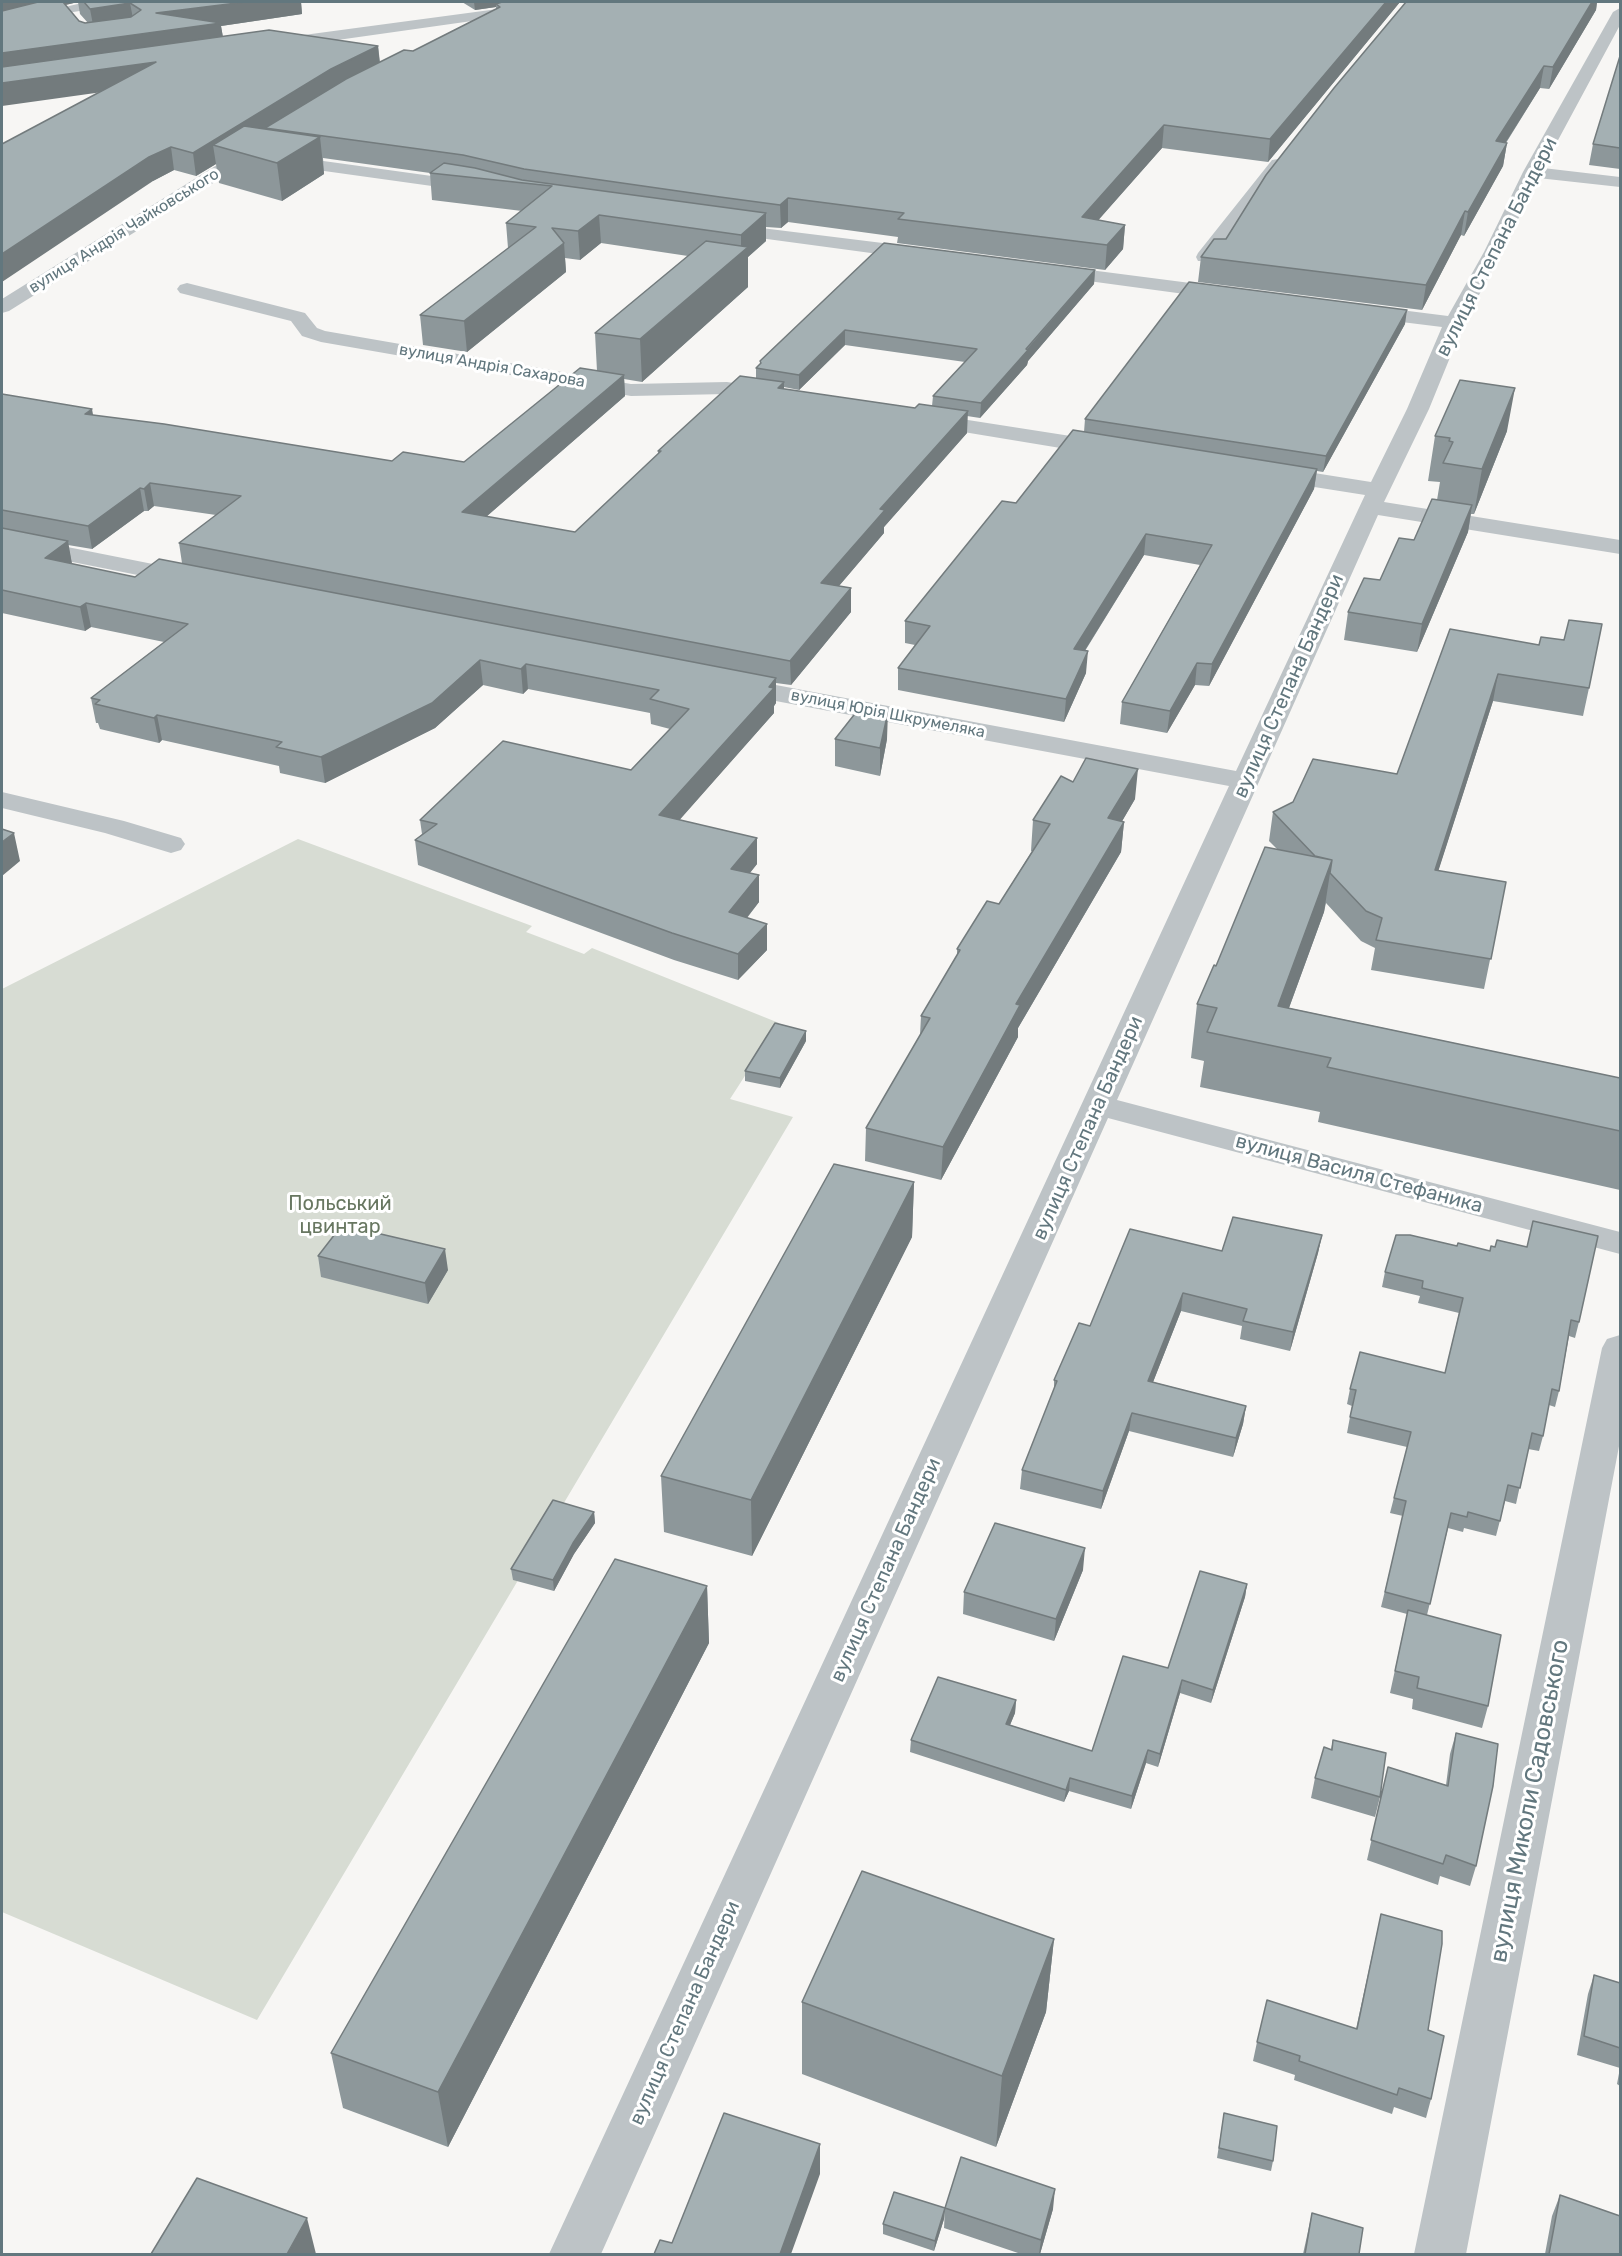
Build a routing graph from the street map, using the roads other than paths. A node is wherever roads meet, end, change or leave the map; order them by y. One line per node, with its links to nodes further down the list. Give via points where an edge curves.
1 (111, 2): 3 (street)
2 (578, 2): 7 (street, via 506,12 463,33 464,28 458,25 425,22)
3 (66, 9): 5 (street); 6 (street)
4 (1618, 10): 11 (street, вулиця Степана Бандери)
5 (2, 26)
6 (80, 27)
7 (260, 46)
8 (265, 143): 10 (street, вулиця Андрія Чайковського)
9 (1286, 154): 16 (street)
10 (246, 155): 13 (street); 20 (street, вулиця Андрія Чайковського)
11 (1532, 172): 12 (street); 22 (street, вулиця Степана Бандери)
12 (1620, 182)
13 (490, 191)
14 (708, 226): 15 (street)
15 (940, 256)
16 (1205, 258)
17 (1030, 268): 19 (street)
18 (188, 289): 23 (street, вулиця Андрія Сахарова, via 298,317 315,334 429,356 631,390 727,388)
19 (1242, 296)
20 (2, 306)
21 (1347, 309): 22 (street)
22 (1454, 323): 27 (street, вулиця Степана Бандери)
23 (787, 397)
24 (901, 416): 25 (street)
25 (1133, 452)
26 (1250, 470): 27 (street)
27 (1374, 499): 29 (street); 32 (street, вулиця Степана Бандери)
28 (2, 541): 30 (street)
29 (1620, 547)
30 (211, 582)
31 (712, 681): 32 (street, вулиця Юрія Шкрумеляка)
32 (1245, 781): 35 (street, вулиця Степана Бандери)
33 (2, 801): 34 (street)
34 (171, 844)
35 (1098, 1105): 36 (street, вулиця Василя Стефаника); 38 (street, вулиця Степана Бандери)
36 (1620, 1243)
37 (1620, 1348): 39 (street, вулиця Миколи Садовського)
38 (575, 2254)
39 (1440, 2254)

